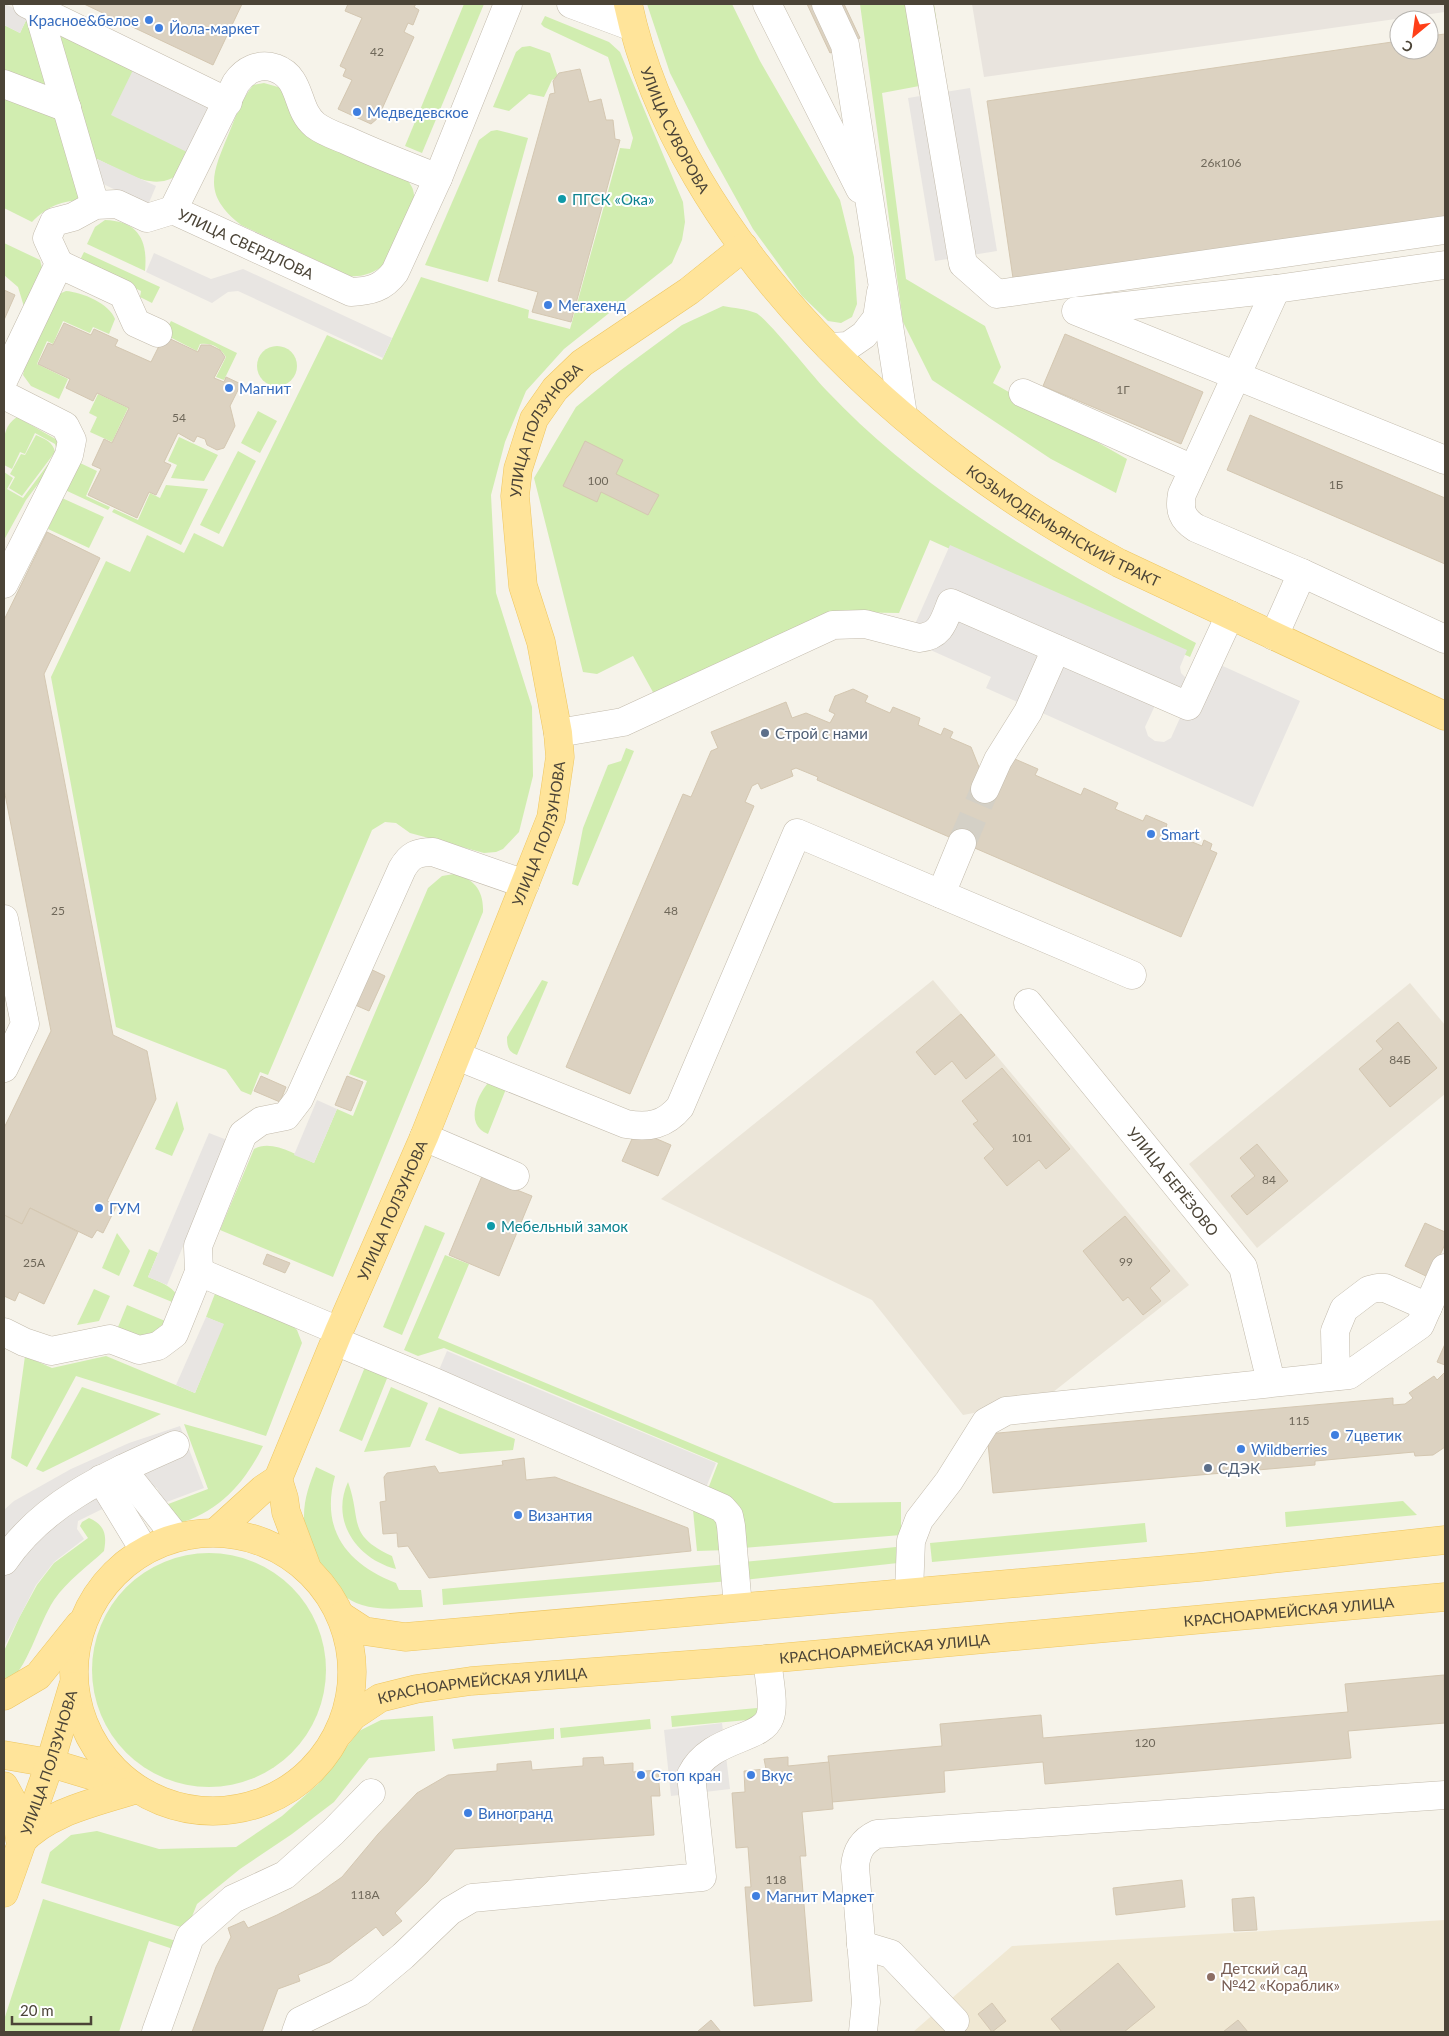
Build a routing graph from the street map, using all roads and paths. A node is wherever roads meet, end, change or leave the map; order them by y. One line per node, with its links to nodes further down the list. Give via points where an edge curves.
1 (508, 4): 11 (street)
2 (571, 4): 7 (street)
3 (767, 4): 14 (street)
4 (826, 4): 14 (street, via 845,46)
5 (919, 4): 15 (street, via 963,264 997,294)
6 (32, 7): 9 (street); 10 (street)
7 (631, 16): 16 (main road, УЛИЦА СУВОРОВА, via 665,114 700,183)
8 (4, 84): 10 (street)
9 (228, 102): 11 (street, via 236,83 246,72 261,66 275,68 296,86 306,115 318,127); 13 (street, via 211,127)
10 (67, 108): 12 (street)
11 (438, 178): 13 (street, УЛИЦА СВЕРДЛОВА, via 396,272 386,284 372,290 351,292)
12 (95, 205): 13 (street, УЛИЦА СВЕРДЛОВА, via 117,204 147,218); 17 (street, УЛИЦА СВЕРДЛОВА, via 73,217 54,222 47,238)
13 (173, 210)
14 (872, 213): 19 (street)
15 (1445, 230)
16 (744, 247): 22 (main road, КОЗЬМОДЕМЬЯНСКИЙ ТРАКТ, via 770,282); 37 (main road, УЛИЦА ПОЛЗУНОВА, via 689,291 582,363 555,389 534,419 518,469 516,513 523,586 541,642)
17 (59, 264): 21 (street, via 123,294 136,323); 24 (street)
18 (1445, 265): 20 (street)
19 (882, 282): 22 (street, via 877,318 848,346); 27 (street)
20 (1276, 289): 23 (street); 23 (street, via 1076,311)
21 (158, 333)
22 (829, 348): 27 (main road, КОЗЬМОДЕМЬЯНСКИЙ ТРАКТ)
23 (1236, 376): 28 (street); 29 (street)
24 (4, 379)
25 (1022, 393): 29 (street)
26 (4, 396): 31 (street, via 65,426 72,440 69,455)
27 (903, 415): 32 (main road, КОЗЬМОДЕМЬЯНСКИЙ ТРАКТ, via 996,489 1058,530 1119,564)
28 (1445, 460)
29 (1193, 469): 30 (street, via 1180,504 1181,514 1187,522)
30 (1302, 573): 33 (street); 34 (street)
31 (4, 584)
32 (1230, 616): 33 (main road, КОЗЬМОДЕМЬЯНСКИЙ ТРАКТ); 35 (street, via 1188,706)
33 (1274, 636): 36 (main road, КОЗЬМОДЕМЬЯНСКИЙ ТРАКТ)
34 (1445, 639)
35 (1056, 649): 37 (street, via 951,604 937,633 927,637 919,638 865,624 833,625 623,722); 38 (street, via 1028,712 998,760)
36 (1445, 716)
37 (558, 733): 40 (main road, УЛИЦА ПОЛЗУНОВА, via 560,757 551,818)
38 (985, 790)
39 (962, 843): 41 (street)
40 (525, 884): 45 (main road, УЛИЦА ПОЛЗУНОВА); 50 (street, via 433,852 420,852 409,858 299,1099 286,1116 261,1121 243,1134 198,1246)
41 (940, 894): 43 (street); 45 (street, via 797,833 680,1107 672,1117 658,1124 642,1127 626,1124)
42 (4, 919): 46 (street, via 24,1024)
43 (1132, 976)
44 (1028, 1003): 55 (street, УЛИЦА БЕРЁЗОВО, via 1243,1267)
45 (457, 1056): 47 (main road, УЛИЦА ПОЛЗУНОВА)
46 (4, 1068)
47 (424, 1137): 48 (street); 53 (main road, УЛИЦА ПОЛЗУНОВА)
48 (515, 1176)
49 (1445, 1268): 51 (street)
50 (200, 1272): 52 (street, via 174,1334 158,1346 138,1350 110,1339 51,1351); 53 (street)
51 (1428, 1307): 54 (street, via 1420,1325 1349,1375); 54 (street, via 1386,1288 1369,1290 1344,1309 1335,1331)
52 (4, 1332)
53 (337, 1336): 58 (main road, УЛИЦА ПОЛЗУНОВА); 67 (street, via 722,1508 729,1516 731,1526)
54 (1336, 1376): 55 (street)
55 (1272, 1382): 65 (street, via 1006,1411 986,1422 949,1481 918,1520 911,1541)
56 (175, 1445): 57 (street)
57 (111, 1474): 60 (street); 62 (street); 63 (street, via 53,1510 16,1543)
58 (278, 1479): 59 (main road); 64 (main road, via 286,1512)
59 (218, 1530): 60 (main road); 64 (main road, via 256,1539 283,1551)
60 (176, 1537): 62 (main road)
61 (1445, 1540): 65 (main road, via 1200,1567)
62 (144, 1550): 69 (main road, via 103,1585)
63 (4, 1561)
64 (307, 1568): 68 (main road)
65 (909, 1592): 67 (main road)
66 (1445, 1597): 70 (main road, КРАСНОАРМЕЙСКАЯ УЛИЦА)
67 (738, 1607): 68 (main road, via 405,1637 364,1631)
68 (341, 1616): 73 (main road, via 350,1644 353,1674 350,1704)
69 (82, 1622): 71 (main road, via 74,1658); 72 (main road, via 38,1676)
70 (767, 1658): 73 (main road, КРАСНОАРМЕЙСКАЯ УЛИЦА, via 530,1676 416,1689 380,1698 353,1716); 85 (street, via 770,1717 760,1729 706,1754 691,1775 702,1877 472,1898 450,1912 360,1992 300,2021)
71 (74, 1684): 75 (main road, УЛИЦА ПОЛЗУНОВА); 77 (main road, via 78,1709 100,1754)
72 (4, 1696)
73 (340, 1733): 77 (main road, via 326,1756 287,1791 238,1810 211,1812 185,1809)
74 (4, 1755): 75 (main road)
75 (50, 1763): 77 (main road); 80 (main road, УЛИЦА ПОЛЗУНОВА)
76 (4, 1786): 80 (main road, УЛИЦА ПОЛЗУНОВА, via 14,1806)
77 (137, 1789): 80 (main road, УЛИЦА ПОЛЗУНОВА, via 46,1821)
78 (371, 1793): 84 (street, via 285,1875 233,1899 190,1936)
79 (1445, 1795): 82 (street, via 877,1834 867,1839 856,1856)
80 (20, 1842): 81 (main road, УЛИЦА ПОЛЗУНОВА)
81 (4, 1893)
82 (861, 1945): 83 (street, via 891,1954); 86 (street, via 866,2002)
83 (955, 2021)
84 (156, 2032)
85 (296, 2032)
86 (863, 2032)

